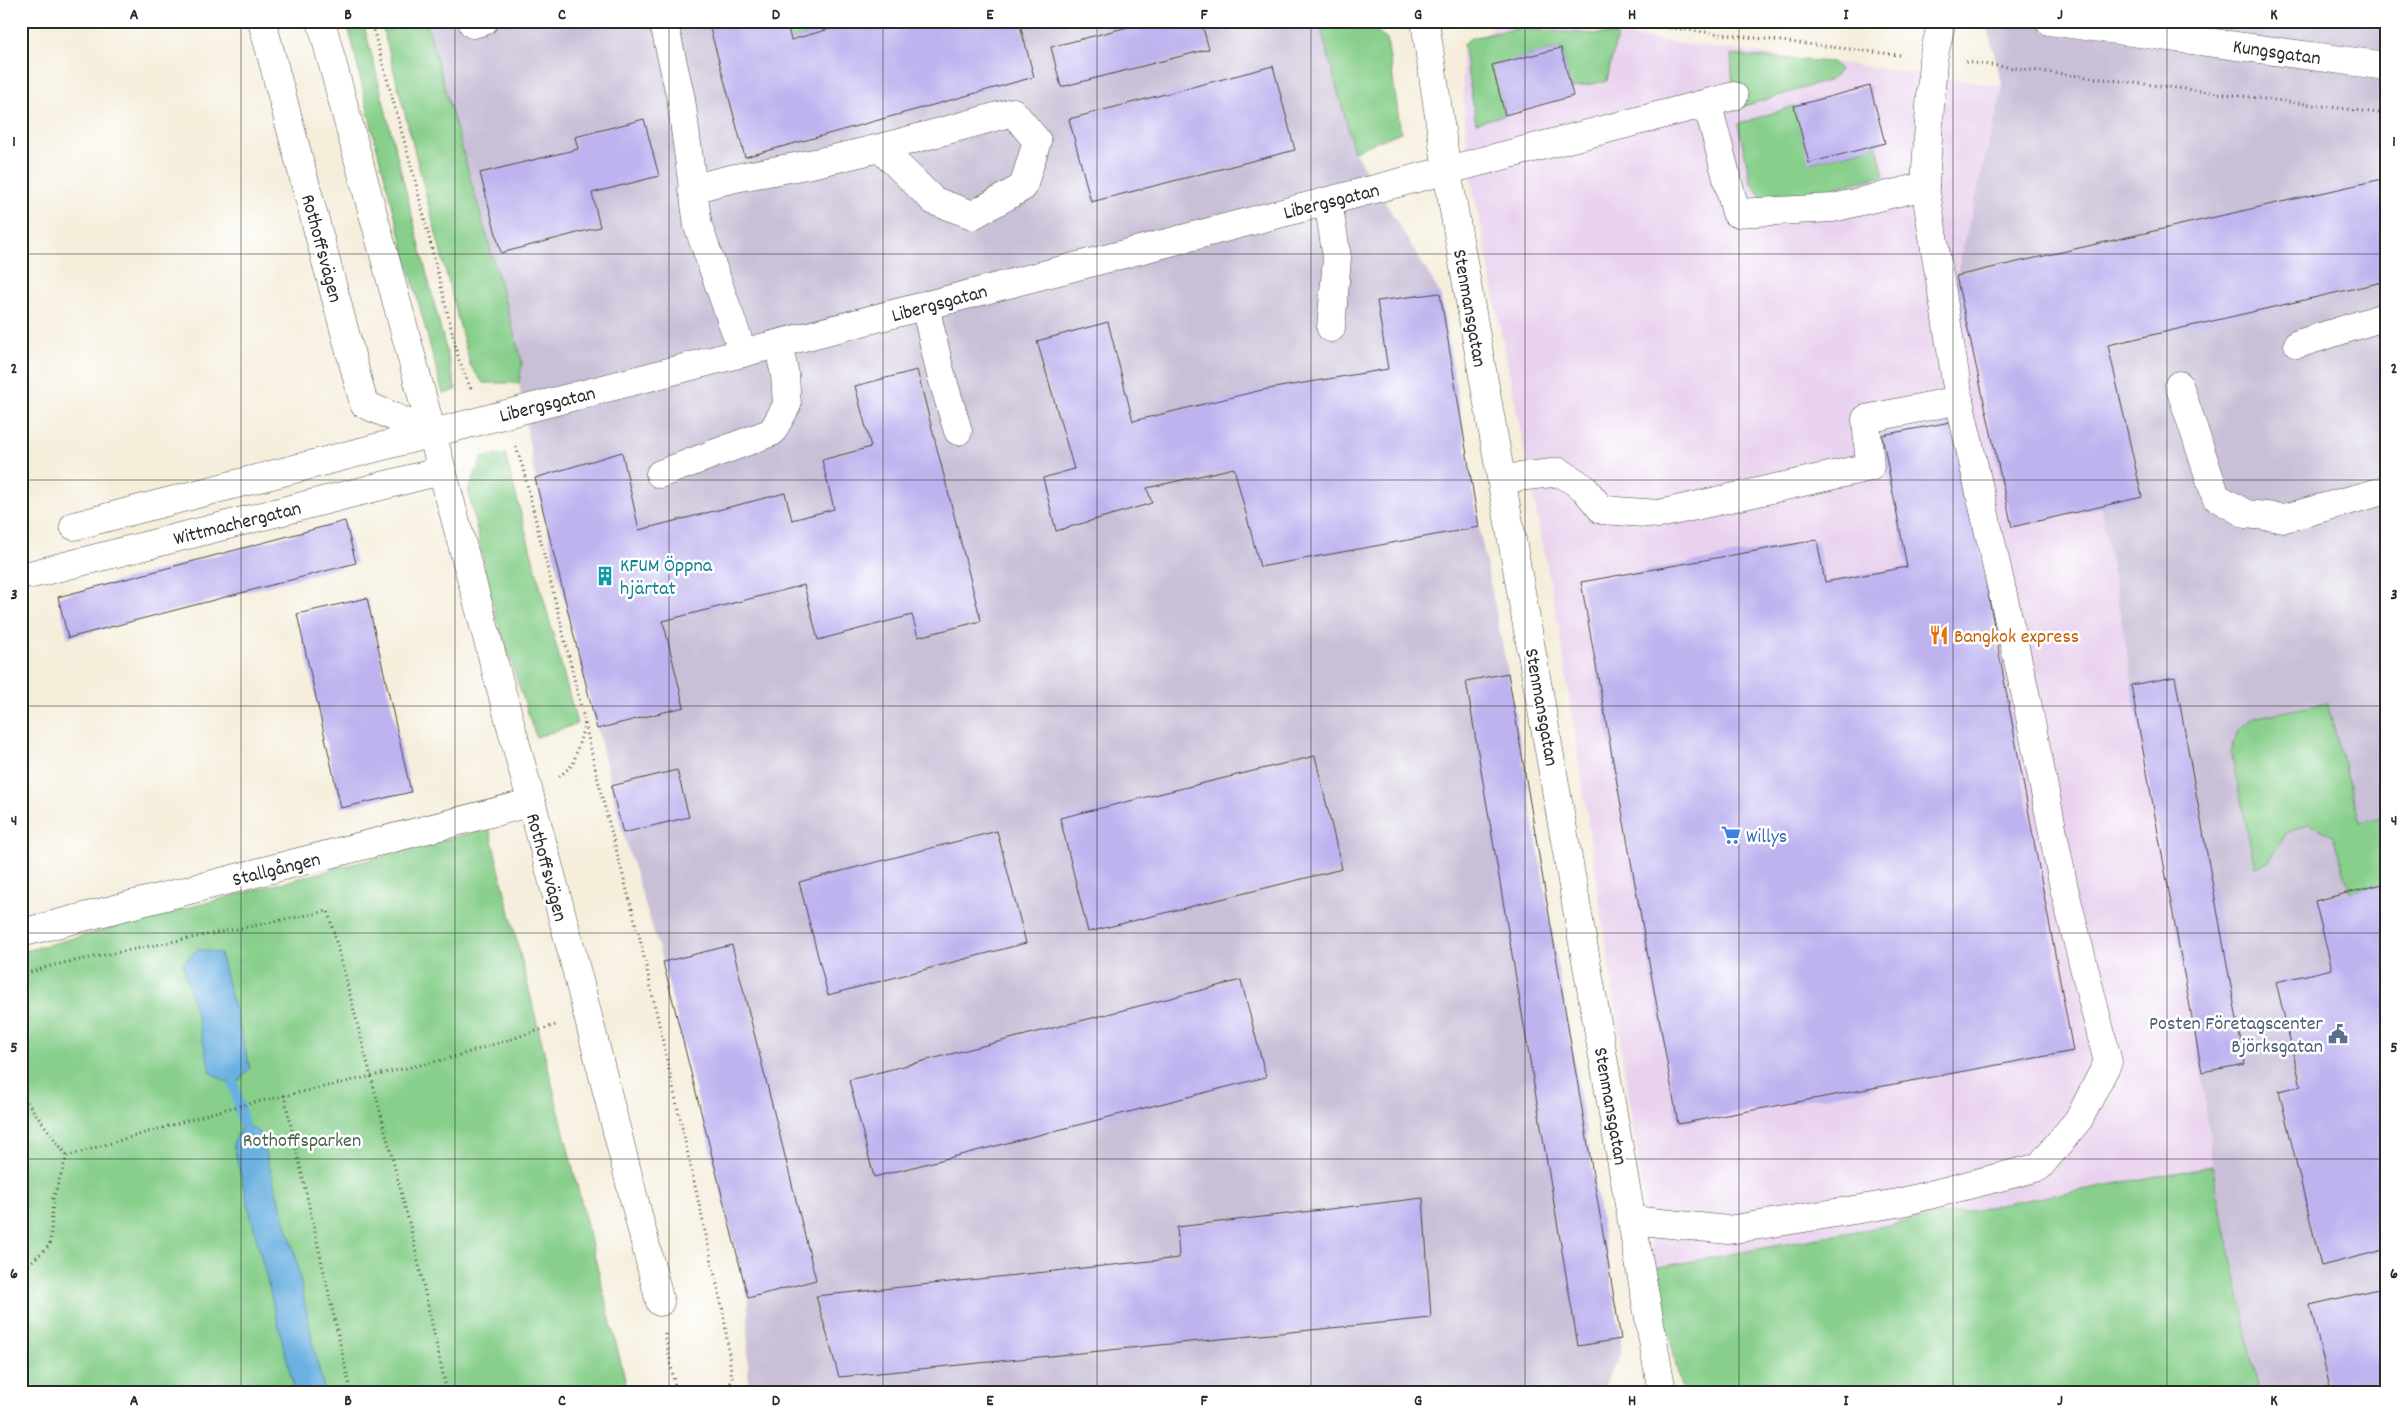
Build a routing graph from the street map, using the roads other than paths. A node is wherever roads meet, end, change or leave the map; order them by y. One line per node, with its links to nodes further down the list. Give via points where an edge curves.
1 (262, 21): 24 (street, Rothoffsvägen, via 364,404)
2 (321, 21): 24 (street, Rothoffsvägen)
3 (661, 21): 13 (street, via 681,99)
4 (1425, 21): 11 (street, Stenmansgatan)
5 (1942, 21): 12 (street, via 1933,59)
6 (2049, 21): 7 (street, Kungsgatan)
7 (2387, 66)
8 (1734, 96): 9 (street, Libergsgatan)
9 (1700, 105): 11 (street, Libergsgatan); 12 (street, via 1711,117 1736,213 1833,208)
10 (880, 149): 10 (street, via 1013,112 1037,141 1023,187 973,214 934,201); 13 (street, via 712,183)
11 (1447, 171): 14 (street, Libergsgatan); 27 (street, Stenmansgatan)
12 (1925, 186): 22 (street)
13 (692, 190): 20 (street, via 698,226)
14 (1328, 201): 15 (street, Libergsgatan); 17 (street, via 1337,258)
15 (926, 305): 18 (street, Libergsgatan); 23 (street, via 940,371)
16 (2387, 316): 19 (street)
17 (1331, 328)
18 (778, 344): 20 (street, Libergsgatan); 26 (street, via 787,405 772,432)
19 (2298, 344)
20 (743, 353): 24 (street, Libergsgatan)
21 (2179, 385): 28 (street, via 2216,497 2246,514 2285,518)
22 (1959, 400): 27 (street, via 1866,419 1870,467 1659,514 1602,510 1584,488 1560,472); 33 (street, via 2025,692 2064,888 2108,1062 2079,1119 2039,1167 1898,1202 1728,1230)
23 (958, 431)
24 (431, 433): 25 (street, Rothoffsvägen); 29 (street, Wittmachergatan)
25 (441, 471): 30 (street, Wittmachergatan); 31 (street, Rothoffsvägen)
26 (660, 474)
27 (1502, 479): 33 (street, Stenmansgatan)
28 (2387, 490)
29 (74, 526)
30 (33, 574)
31 (530, 803): 32 (street, Stallgången); 34 (street, Rothoffsvägen)
32 (21, 933)
33 (1632, 1220): 35 (street, Stenmansgatan)
34 (660, 1302)
35 (1662, 1392)

